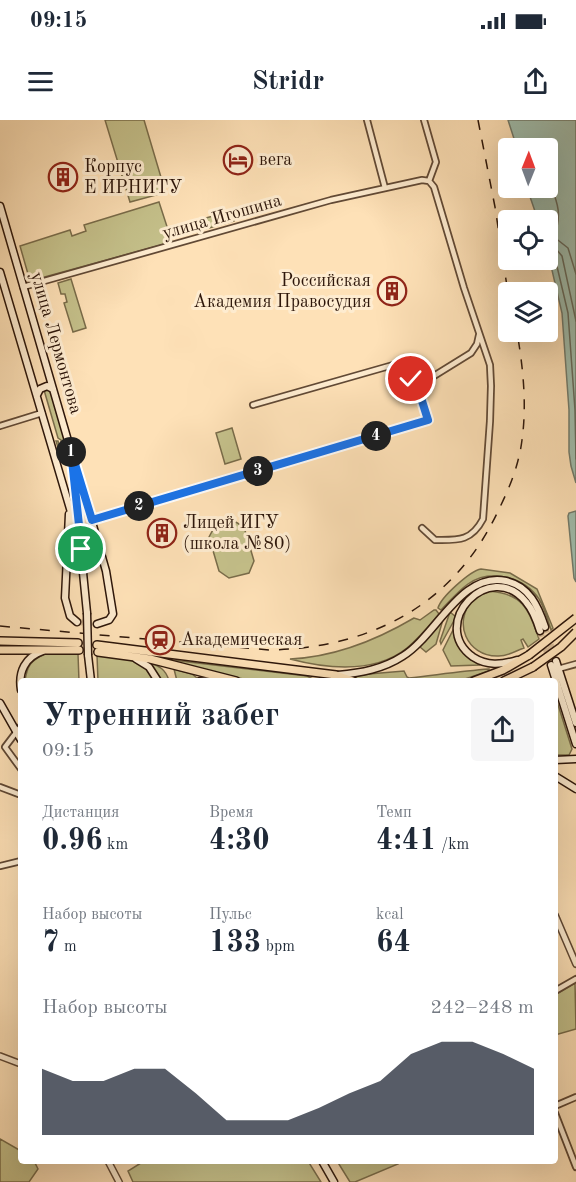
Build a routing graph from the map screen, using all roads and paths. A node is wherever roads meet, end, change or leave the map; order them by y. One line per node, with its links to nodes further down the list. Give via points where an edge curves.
1 (367, 120): 4 (street)
2 (424, 120): 3 (street, via 436,162)
3 (429, 181): 4 (street, улица Игошина); 8 (street)
4 (386, 188): 7 (street, улица Игошина)
5 (0, 206): 7 (main road, улица Лермонтова)
6 (0, 273): 10 (main road, улица Лермонтова)
7 (23, 287): 9 (main road, улица Лермонтова)
8 (479, 335): 11 (street, via 475,349 429,379); 18 (street, via 488,356 491,386 483,519 478,528 460,541 435,540)
9 (53, 389): 10 (main road, via 43,387); 15 (main road, улица Лермонтова)
10 (37, 395): 13 (main road, улица Лермонтова)
11 (422, 401): 12 (street, via 400,363); 17 (street, via 428,420)
12 (253, 405)
13 (42, 413): 14 (street, улица Лермонтова); 16 (main road, улица Лермонтова)
14 (0, 426)
15 (71, 451): 17 (main road); 19 (main road, улица Лермонтова)
16 (69, 504): 19 (main road, улица Лермонтова); 21 (main road, via 65,597 70,616)
17 (92, 520): 22 (main road, via 113,614)
18 (422, 528)
19 (83, 562): 35 (main road, улица Лермонтова, bridge)
20 (576, 618): 28 (main road, bridge)
21 (77, 622)
22 (97, 624)
23 (576, 632): 30 (main road, bridge)
24 (0, 641): 25 (main road, via 78,647)
25 (52, 649): 26 (main road); 34 (main road, via 38,652 26,661)
26 (0, 650)
27 (127, 656): 32 (main road, via 98,648); 36 (main road, via 140,660); 37 (main road)
28 (526, 656): 33 (main road, via 495,665 480,661 462,645 457,627 459,615 465,603 485,589 512,591 527,603 543,629 535,602 524,589 505,581 486,581 462,596 403,657 367,672); 40 (main road)
29 (576, 664): 31 (street)
30 (530, 669): 41 (main road); 42 (main road)
31 (558, 669): 43 (main road, via 553,663); 46 (main road)
32 (304, 671): 33 (main road); 38 (main road)
33 (336, 675): 39 (main road)
34 (21, 678)
35 (89, 678)
36 (156, 678)
37 (222, 678)
38 (320, 678)
39 (344, 678)
40 (482, 678)
41 (510, 678)
42 (517, 678)
43 (557, 678)
44 (558, 681): 48 (main road)
45 (0, 703): 47 (main road)
46 (576, 723)
47 (17, 733): 49 (street)
48 (576, 744)
49 (3, 746): 52 (street)
50 (576, 758): 51 (main road)
51 (558, 760)
52 (18, 765)
53 (558, 778): 55 (main road)
54 (0, 787): 56 (street)
55 (576, 789)
56 (18, 794)
57 (18, 862): 58 (street)
58 (0, 866)
59 (558, 922): 60 (street)
60 (576, 964)
61 (576, 979): 62 (street)
62 (558, 989)
63 (0, 1056): 64 (street)
64 (18, 1063)
65 (576, 1097): 66 (street)
66 (558, 1105)
67 (558, 1121): 70 (street)
68 (110, 1164): 71 (street)
69 (324, 1164): 72 (main road)
70 (576, 1167)
71 (119, 1182)
72 (334, 1182)

